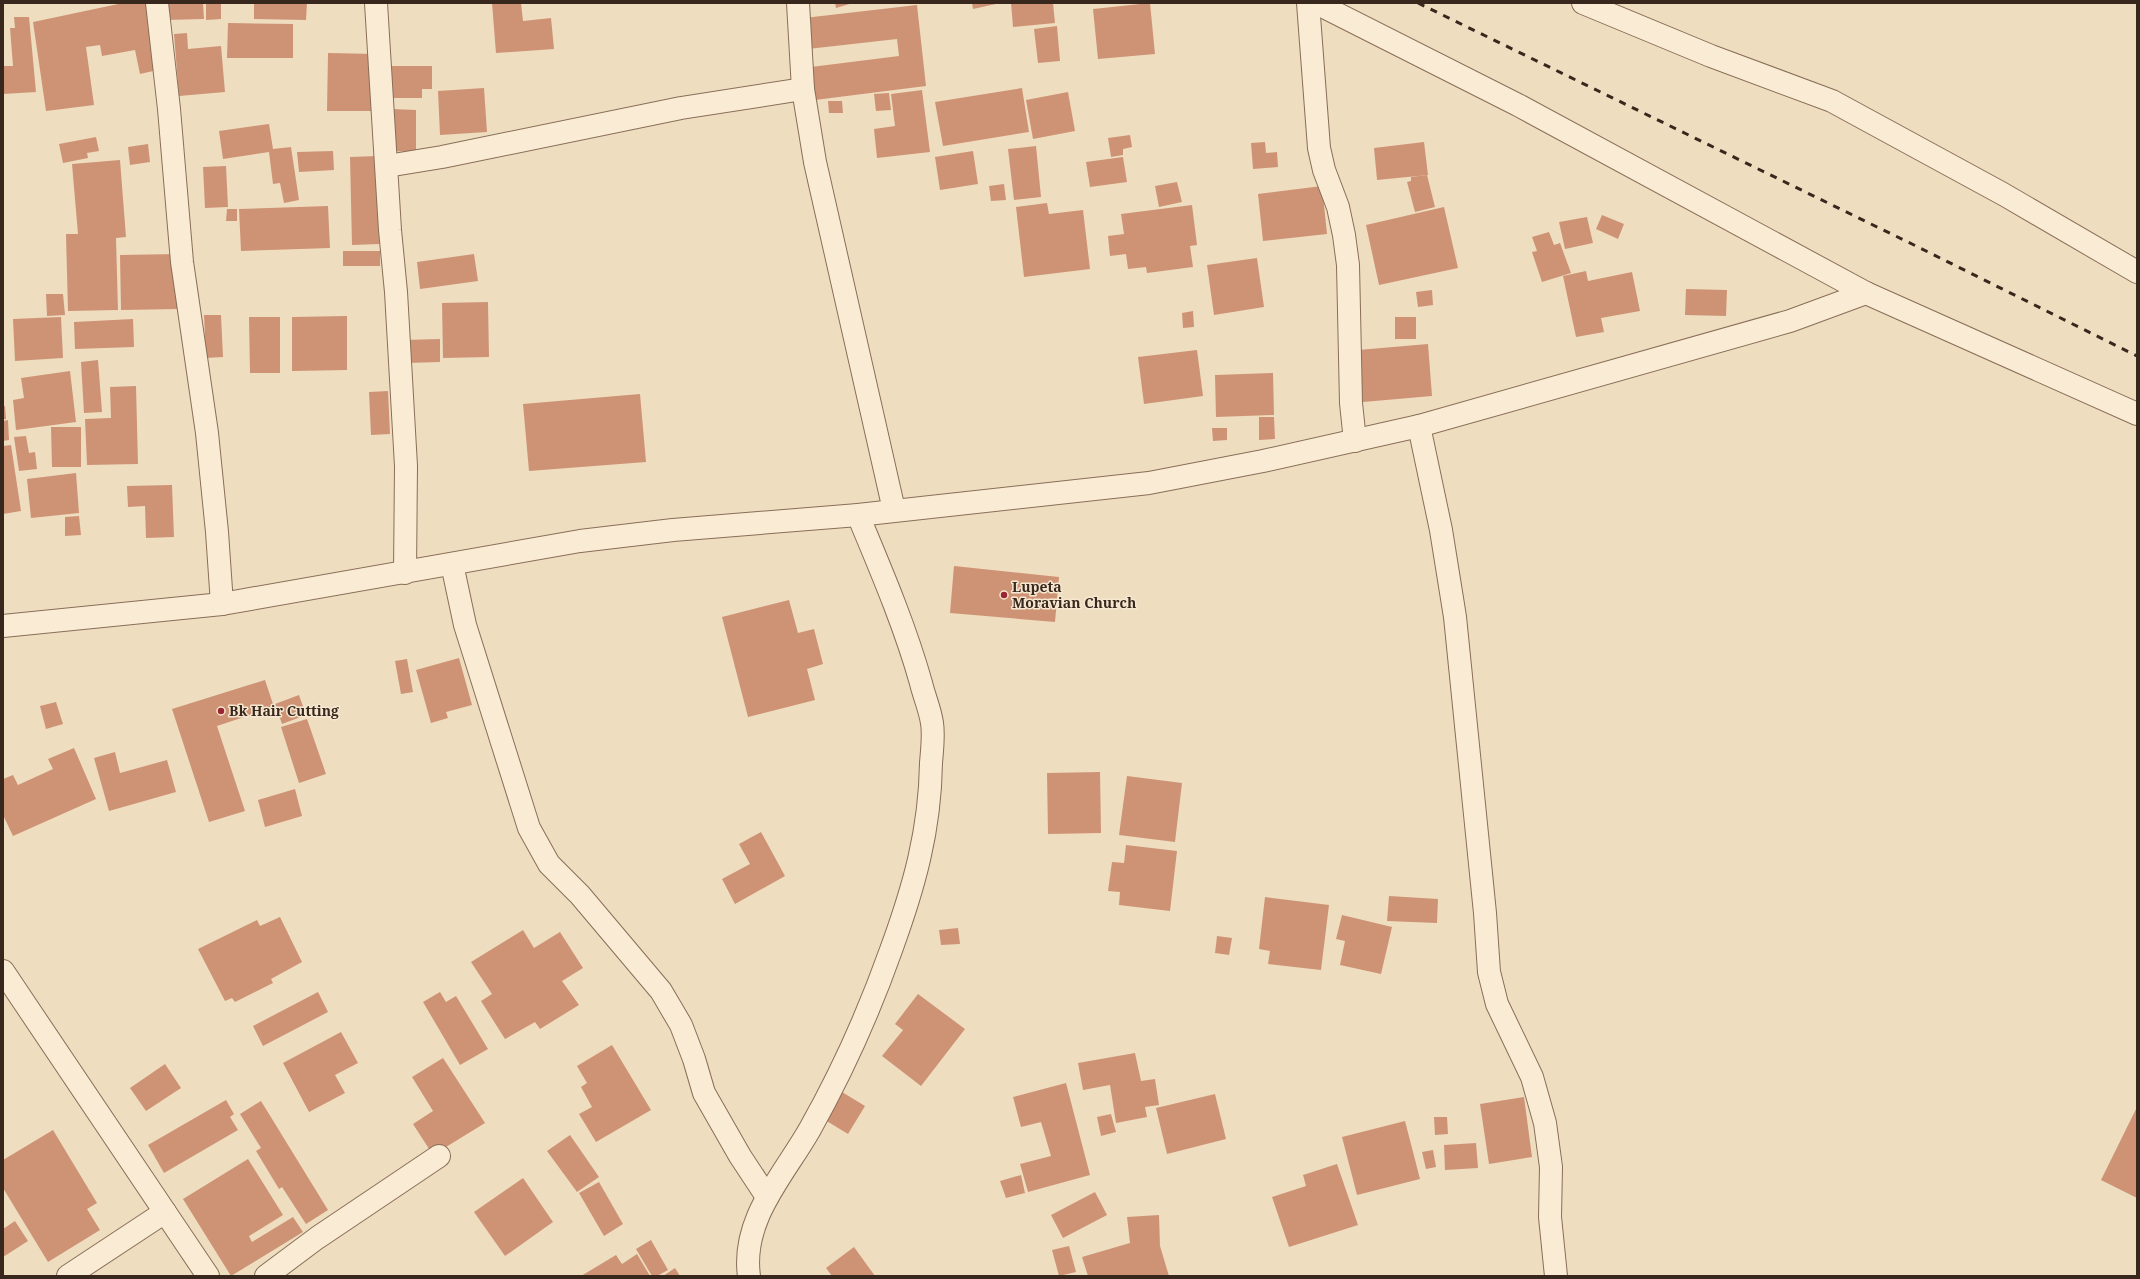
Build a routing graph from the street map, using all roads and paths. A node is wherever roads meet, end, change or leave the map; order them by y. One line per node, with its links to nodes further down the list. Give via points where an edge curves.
1 (157, 3): 18 (street, via 182,262 207,433)
2 (376, 3): 8 (street)
3 (798, 3): 7 (street)
4 (1308, 3): 13 (street, via 1319,148 1338,207 1348,265 1349,360)
5 (1316, 3): 10 (street, via 1518,105)
6 (1583, 3): 9 (street, via 1832,102)
7 (803, 89): 8 (street, via 681,108 449,156); 14 (street, via 815,162)
8 (387, 166): 17 (street, via 406,466)
9 (2133, 265)
10 (1866, 293): 11 (street); 12 (street, via 1761,330)
11 (2137, 414)
12 (1419, 426): 13 (street); 28 (street, via 1456,617 1489,972 1497,1004 1532,1077 1545,1123 1551,1167 1550,1217)
13 (1355, 441): 14 (street, via 1149,483)
14 (894, 510): 15 (street)
15 (858, 515): 16 (street, via 688,529 595,540); 22 (street, via 915,661 932,724 931,784 925,836 912,891 881,979 853,1045 810,1129)
16 (452, 564): 17 (street); 22 (street, via 465,625 529,828 549,864 580,895 661,991 681,1025 704,1093)
17 (405, 573): 18 (street)
18 (222, 604): 19 (street)
19 (3, 626)
20 (3, 971): 23 (street)
21 (439, 1156): 26 (street, via 317,1238)
22 (767, 1197): 27 (street, via 750,1234 746,1258)
23 (165, 1212): 24 (street); 25 (street)
24 (68, 1276)
25 (208, 1276)
26 (266, 1276)
27 (749, 1276)
28 (1556, 1276)

